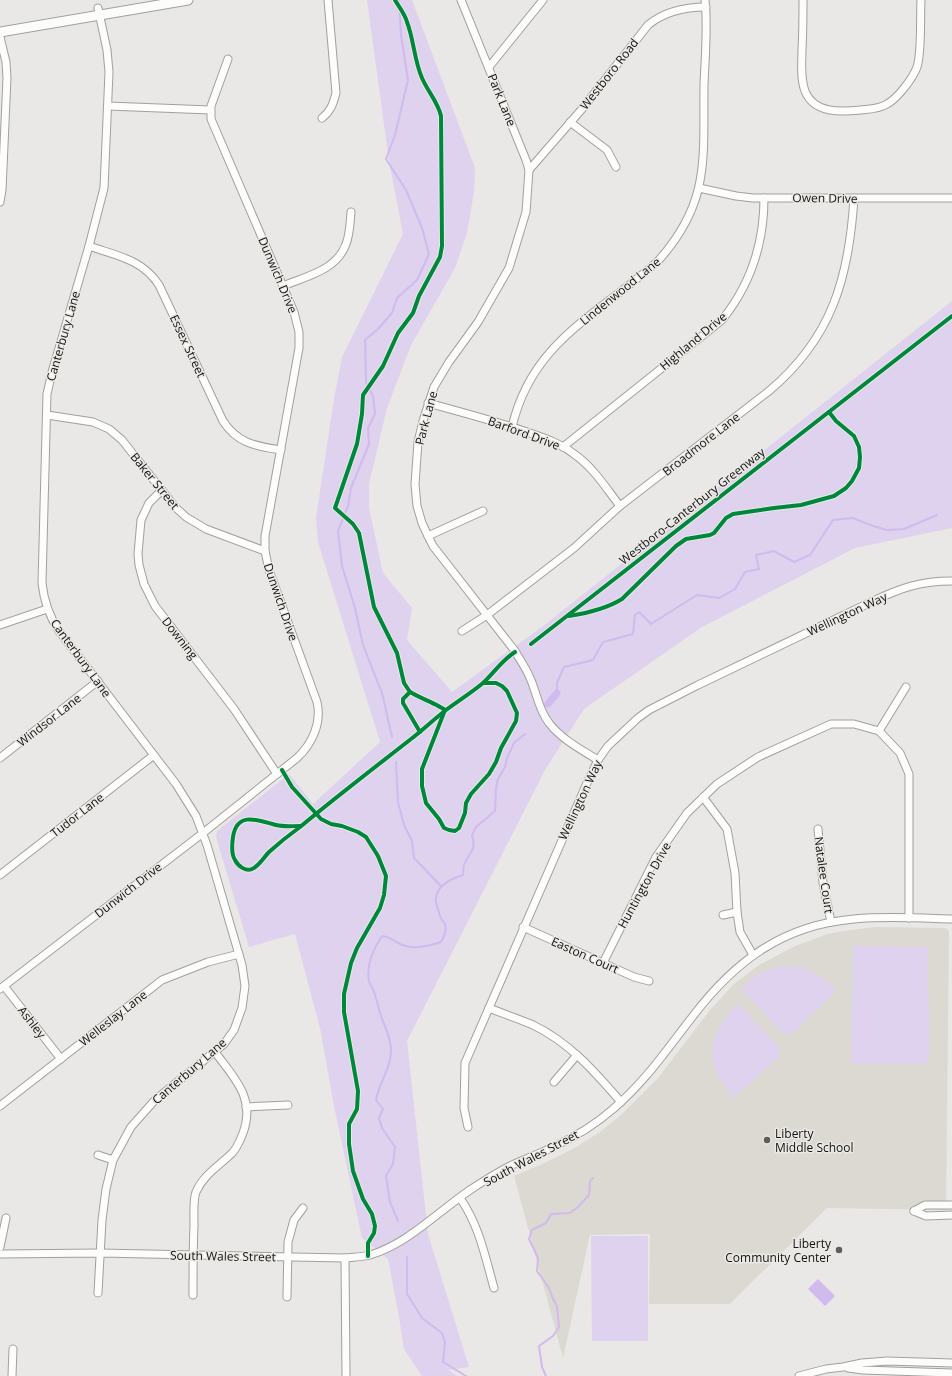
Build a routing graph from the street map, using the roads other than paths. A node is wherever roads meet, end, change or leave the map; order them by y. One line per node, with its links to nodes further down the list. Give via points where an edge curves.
1 (188, 0): 8 (main road)
2 (328, 0): 15 (street, via 336,93 333,106)
3 (462, 0): 12 (street, Park Lane)
4 (543, 0): 12 (street)
5 (803, 0): 6 (street, via 802,72 805,90 818,106 835,112 882,107 891,102 905,87 917,66)
6 (921, 0)
7 (706, 4): 16 (street, Westboro Road, via 670,12 648,25); 19 (street, Lindenwood Lane, via 705,146)
8 (99, 11): 9 (main road); 13 (street, Canterbury Lane, via 107,50)
9 (0, 32)
10 (0, 37): 23 (street, via 7,78)
11 (228, 59): 14 (street)
12 (488, 67): 18 (street, Park Lane)
13 (108, 106): 14 (street); 25 (street, Canterbury Lane, via 104,188)
14 (210, 110): 26 (street, Dunwich Drive, via 212,123)
15 (322, 118)
16 (570, 122): 17 (street, via 607,150); 18 (street, Westboro Road)
17 (616, 167)
18 (529, 170): 27 (street, Park Lane, via 526,212 509,268 478,322 434,387)
19 (699, 188): 20 (street, Owen Drive, via 736,196); 29 (street, Lindenwood Lane, via 694,205 679,235 662,257 565,335 545,356 526,386)
20 (764, 198): 21 (street, Owen Drive); 30 (street, Highland Drive, via 762,232 755,262 740,295 722,320)
21 (854, 198): 22 (street, Owen Drive); 33 (street, Broadmore Lane, via 852,230 840,289 829,317 810,348 791,371 769,391)
22 (952, 198)
23 (0, 202)
24 (351, 212): 26 (street, via 347,243 339,258 326,269)
25 (89, 246): 28 (street, Canterbury Lane, via 49,383); 31 (street, Essex Street, via 131,260 144,267 154,277 228,428 249,444)
26 (283, 286): 31 (street, Dunwich Drive, via 298,324 299,340)
27 (428, 403): 29 (street, Barford Drive); 35 (street, Park Lane, via 418,442 415,484 417,506)
28 (47, 415): 32 (street, Baker Street, via 93,422 109,429 122,440); 38 (street, Canterbury Lane, via 42,583)
29 (512, 427): 30 (street, Barford Drive)
30 (563, 447): 33 (street, Barford Drive, via 587,466)
31 (280, 450): 36 (street, Dunwich Drive, via 265,536)
32 (162, 490): 36 (street, Baker Street, via 175,507 198,525); 48 (street, Downing, via 149,503 141,520 138,554 144,584 155,606 234,709)
33 (620, 506): 39 (street, Broadmore Lane, via 574,548)
34 (483, 510): 35 (street)
35 (428, 536): 39 (street, Park Lane)
36 (265, 551): 48 (street, Dunwich Drive, via 269,570 319,711 317,727 307,746)
37 (952, 581): 47 (street, Wellington Way, via 926,582 902,588 698,685 638,718 608,746)
38 (47, 609): 40 (street); 42 (street, Canterbury Lane, via 59,631)
39 (486, 615): 41 (street, Broadmore Lane); 47 (street, Park Lane, via 515,651 530,679 537,703 549,723 562,736)
40 (0, 625)
41 (462, 631)
42 (98, 681): 45 (street, Canterbury Lane); 46 (street, Windsor Lane)
43 (906, 687): 44 (street)
44 (879, 732): 49 (street, Huntington Drive, via 854,724 831,724 758,757 717,784); 55 (street, Huntington Drive, via 900,753 909,774)
45 (154, 755): 51 (street, Canterbury Lane, via 188,802); 52 (street, Tudor Lane)
46 (0, 758)
47 (598, 760): 58 (street, Wellington Way)
48 (277, 774): 51 (street, Dunwich Drive)
49 (703, 797): 53 (street, via 727,829 735,872); 61 (street, Huntington Drive, via 687,813 656,857)
50 (818, 829): 57 (street, Natalee Court, via 823,883)
51 (203, 833): 59 (street, Canterbury Lane); 63 (street, Dunwich Drive)
52 (0, 875)
53 (737, 912): 54 (street); 60 (street, via 740,932)
54 (723, 915)
55 (909, 918): 56 (street, South Wales Street); 57 (street, South Wales Street, via 861,918)
56 (952, 919)
57 (831, 922): 60 (street, South Wales Street, via 789,935)
58 (523, 927): 61 (street, Easton Court); 64 (street, Wellington Way)
59 (239, 954): 65 (street, Canterbury Lane, via 244,976 242,1008 234,1030); 67 (street, Welleslay Lane, via 208,962 162,980)
60 (753, 955): 69 (street, South Wales Street, via 727,977 694,1015 662,1059)
61 (603, 963): 62 (street, Easton Court)
62 (649, 981)
63 (2, 987): 67 (street, Ashley)
64 (489, 1008): 66 (street, via 533,1026 558,1040); 73 (street, Wellington Way, via 465,1063 464,1108)
65 (215, 1052): 72 (street, via 237,1080 244,1094); 75 (street, Canterbury Lane, via 155,1100 131,1127)
66 (577, 1055): 68 (street); 69 (street)
67 (61, 1058): 71 (street, Welleslay Lane)
68 (554, 1082)
69 (621, 1102): 76 (street, South Wales Street, via 577,1134 508,1167)
70 (288, 1105): 72 (street)
71 (0, 1106)
72 (246, 1107): 84 (street, via 247,1123 241,1140 231,1155 210,1172 196,1192)
73 (468, 1127)
74 (98, 1155): 75 (street)
75 (113, 1160): 82 (street, Canterbury Lane, via 106,1189)
76 (460, 1198): 86 (street, South Wales Street, via 383,1251 368,1256); 87 (street, via 478,1230)
77 (952, 1205): 79 (street, via 925,1206 914,1211 926,1216)
78 (303, 1208): 85 (street, via 294,1220 288,1242)
79 (952, 1216)
80 (6, 1218): 81 (street)
81 (0, 1246)
82 (100, 1253): 83 (street, South Wales Street); 84 (street, South Wales Street); 88 (street, Canterbury Lane)
83 (0, 1254)
84 (193, 1255): 85 (street, South Wales Street); 89 (street)
85 (288, 1257): 86 (street, South Wales Street); 90 (street)
86 (344, 1258): 98 (street)
87 (494, 1288)
88 (98, 1293)
89 (193, 1295)
90 (287, 1297)
91 (13, 1349): 97 (street)
92 (887, 1361): 93 (street); 94 (street); 96 (street)
93 (952, 1363)
94 (843, 1367): 96 (street); 99 (street)
95 (952, 1373): 96 (street)
96 (886, 1374)
97 (12, 1376)
98 (346, 1376)
99 (799, 1376)

